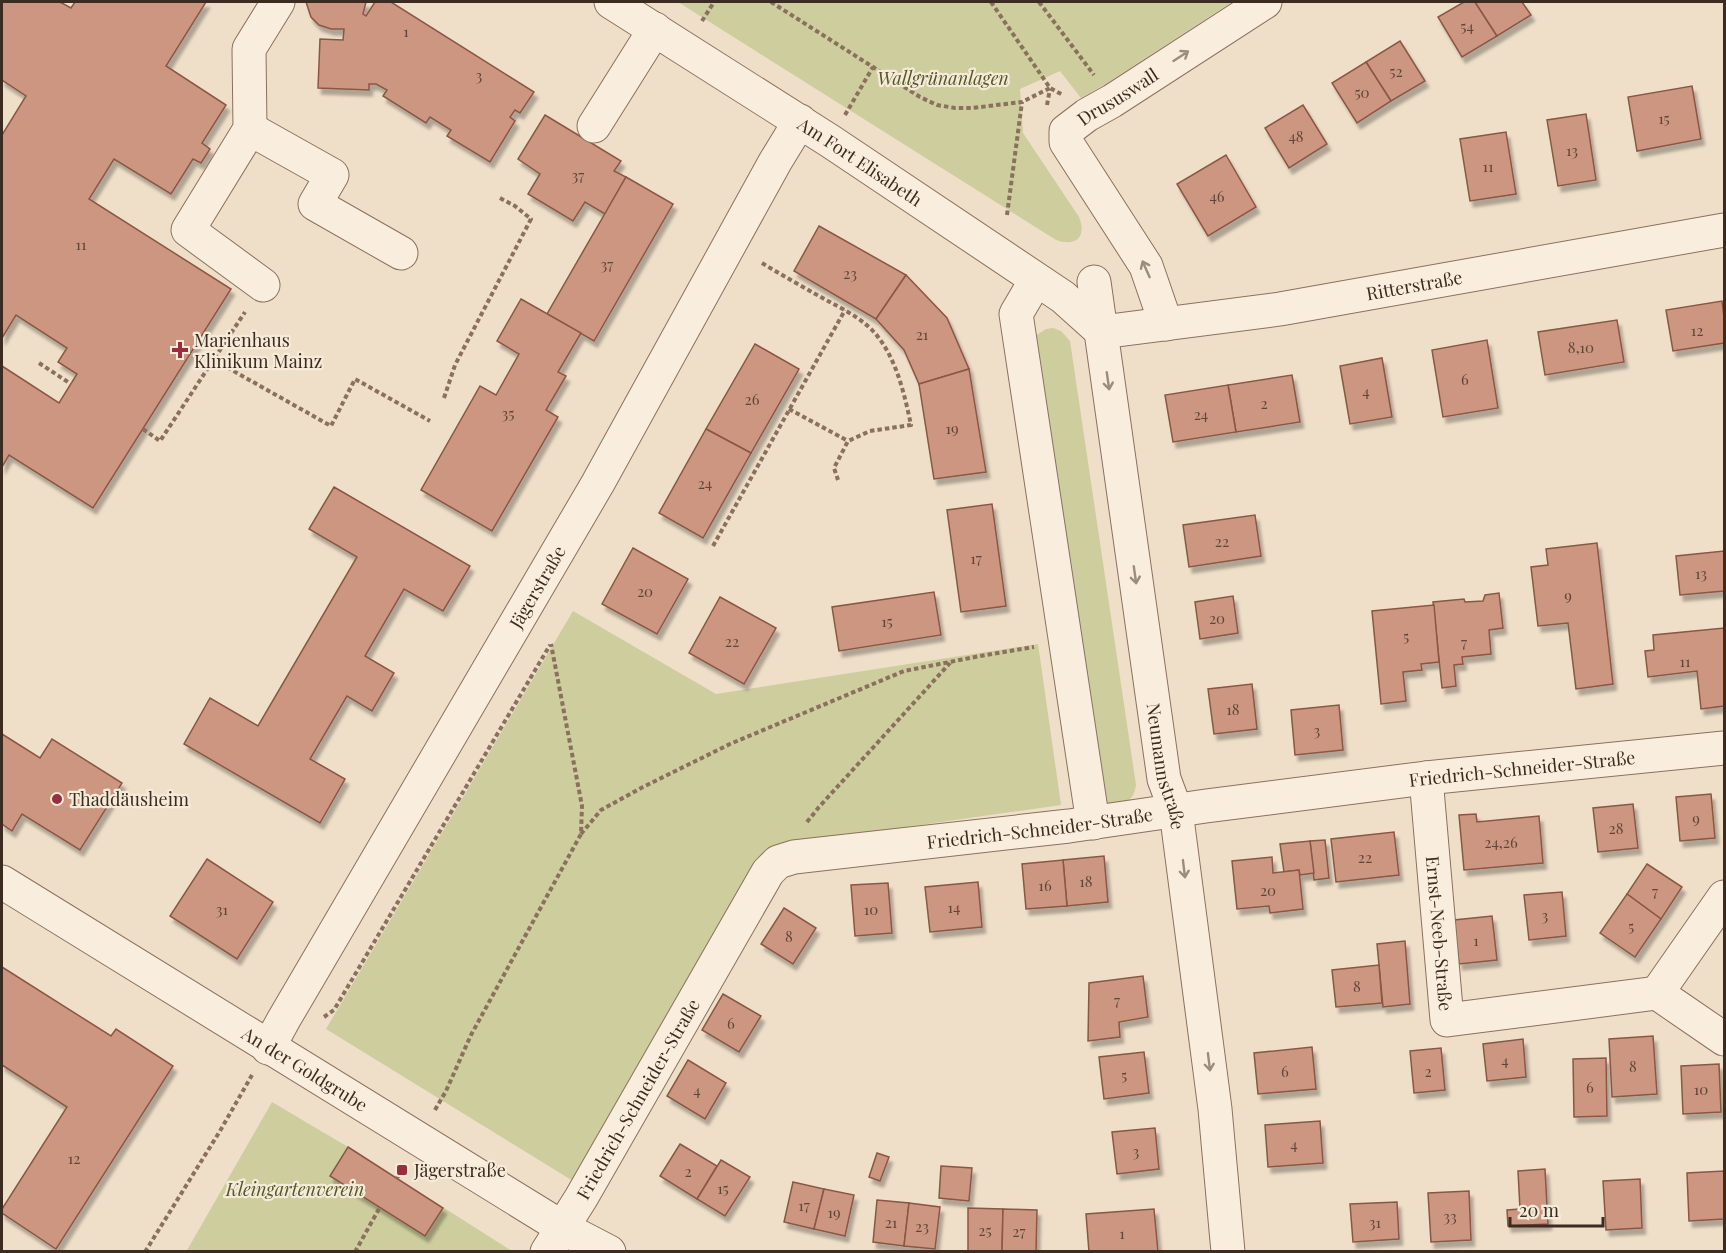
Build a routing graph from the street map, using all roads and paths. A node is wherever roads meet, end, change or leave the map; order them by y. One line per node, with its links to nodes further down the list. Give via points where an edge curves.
1 (278, 2): 16 (street, via 249,48)
2 (611, 2): 9 (street, Am Fort Elisabeth)
3 (714, 2): 8 (path)
4 (771, 2): 10 (path)
5 (991, 2): 12 (path, via 1050,88)
6 (1039, 2): 11 (path)
7 (1265, 2): 11 (street, Drususwall, one-way to 7)
8 (701, 23)
9 (655, 29): 13 (street, Am Fort Elisabeth); 15 (street)
10 (873, 67): 12 (path, via 937,105 972,108); 14 (path)
11 (1112, 101): 26 (street, Drususwall, one-way to 11, via 1146,266 1066,142 1066,131)
12 (1022, 102): 18 (path)
13 (800, 121): 22 (street, Am Fort Elisabeth); 51 (street, Jägerstraße, via 598,483)
14 (841, 122)
15 (594, 126)
16 (250, 129): 20 (street, via 332,175 315,204); 24 (street, via 188,230)
17 (498, 197): 31 (path, via 531,219 455,365)
18 (1006, 215)
19 (1725, 230): 26 (street, Ritterstraße, via 1280,309)
20 (401, 253)
21 (762, 263): 25 (path)
22 (1036, 280): 27 (street, Am Fort Elisabeth, via 1063,297); 38 (street, via 1016,314)
23 (1094, 282): 27 (street, Neumannstraße)
24 (262, 285): 28 (path)
25 (845, 310): 32 (path); 35 (path, via 870,328 884,346 904,388 911,425 870,431)
26 (1166, 324): 27 (street, Ritterstraße)
27 (1102, 332): 42 (street, Neumannstraße, one-way to 42, via 1164,779)
28 (214, 360): 33 (path, via 331,426 356,379); 34 (path, via 160,441)
29 (39, 363): 30 (path)
30 (71, 384)
31 (444, 399)
32 (789, 409): 35 (path); 37 (path)
33 (430, 421)
34 (143, 429)
35 (848, 441): 36 (path, via 834,468)
36 (838, 480)
37 (713, 546)
38 (1064, 642): 39 (path); 43 (street)
39 (951, 662): 44 (path, via 904,671 730,744 601,810); 45 (path, via 819,807)
40 (1725, 748): 41 (street, Friedrich-Schneider-Straße)
41 (1426, 778): 42 (street, Friedrich-Schneider-Straße); 48 (street, Ernst-Neeb-Straße, via 1447,1020)
42 (1176, 811): 43 (street, Friedrich-Schneider-Straße); 60 (street, Neumannstraße, one-way to 60, via 1215,1109)
43 (1093, 823): 45 (street, Friedrich-Schneider-Straße)
44 (582, 834): 49 (path, via 582,806 551,644 334,1010); 52 (path, via 471,1035)
45 (778, 862): 56 (street, Friedrich-Schneider-Straße, via 768,872)
46 (2, 882): 51 (street, An der Goldgrube)
47 (1725, 897): 48 (street)
48 (1658, 993): 50 (street)
49 (322, 1018)
50 (1725, 1040)
51 (261, 1060): 56 (street, An der Goldgrube, via 420,1139); 57 (path)
52 (435, 1110)
53 (402, 1170): 54 (path)
54 (397, 1178)
55 (380, 1207): 58 (path)
56 (555, 1240): 59 (street, An der Goldgrube)
57 (145, 1251)
58 (355, 1251)
59 (609, 1251)
60 (1228, 1251)

